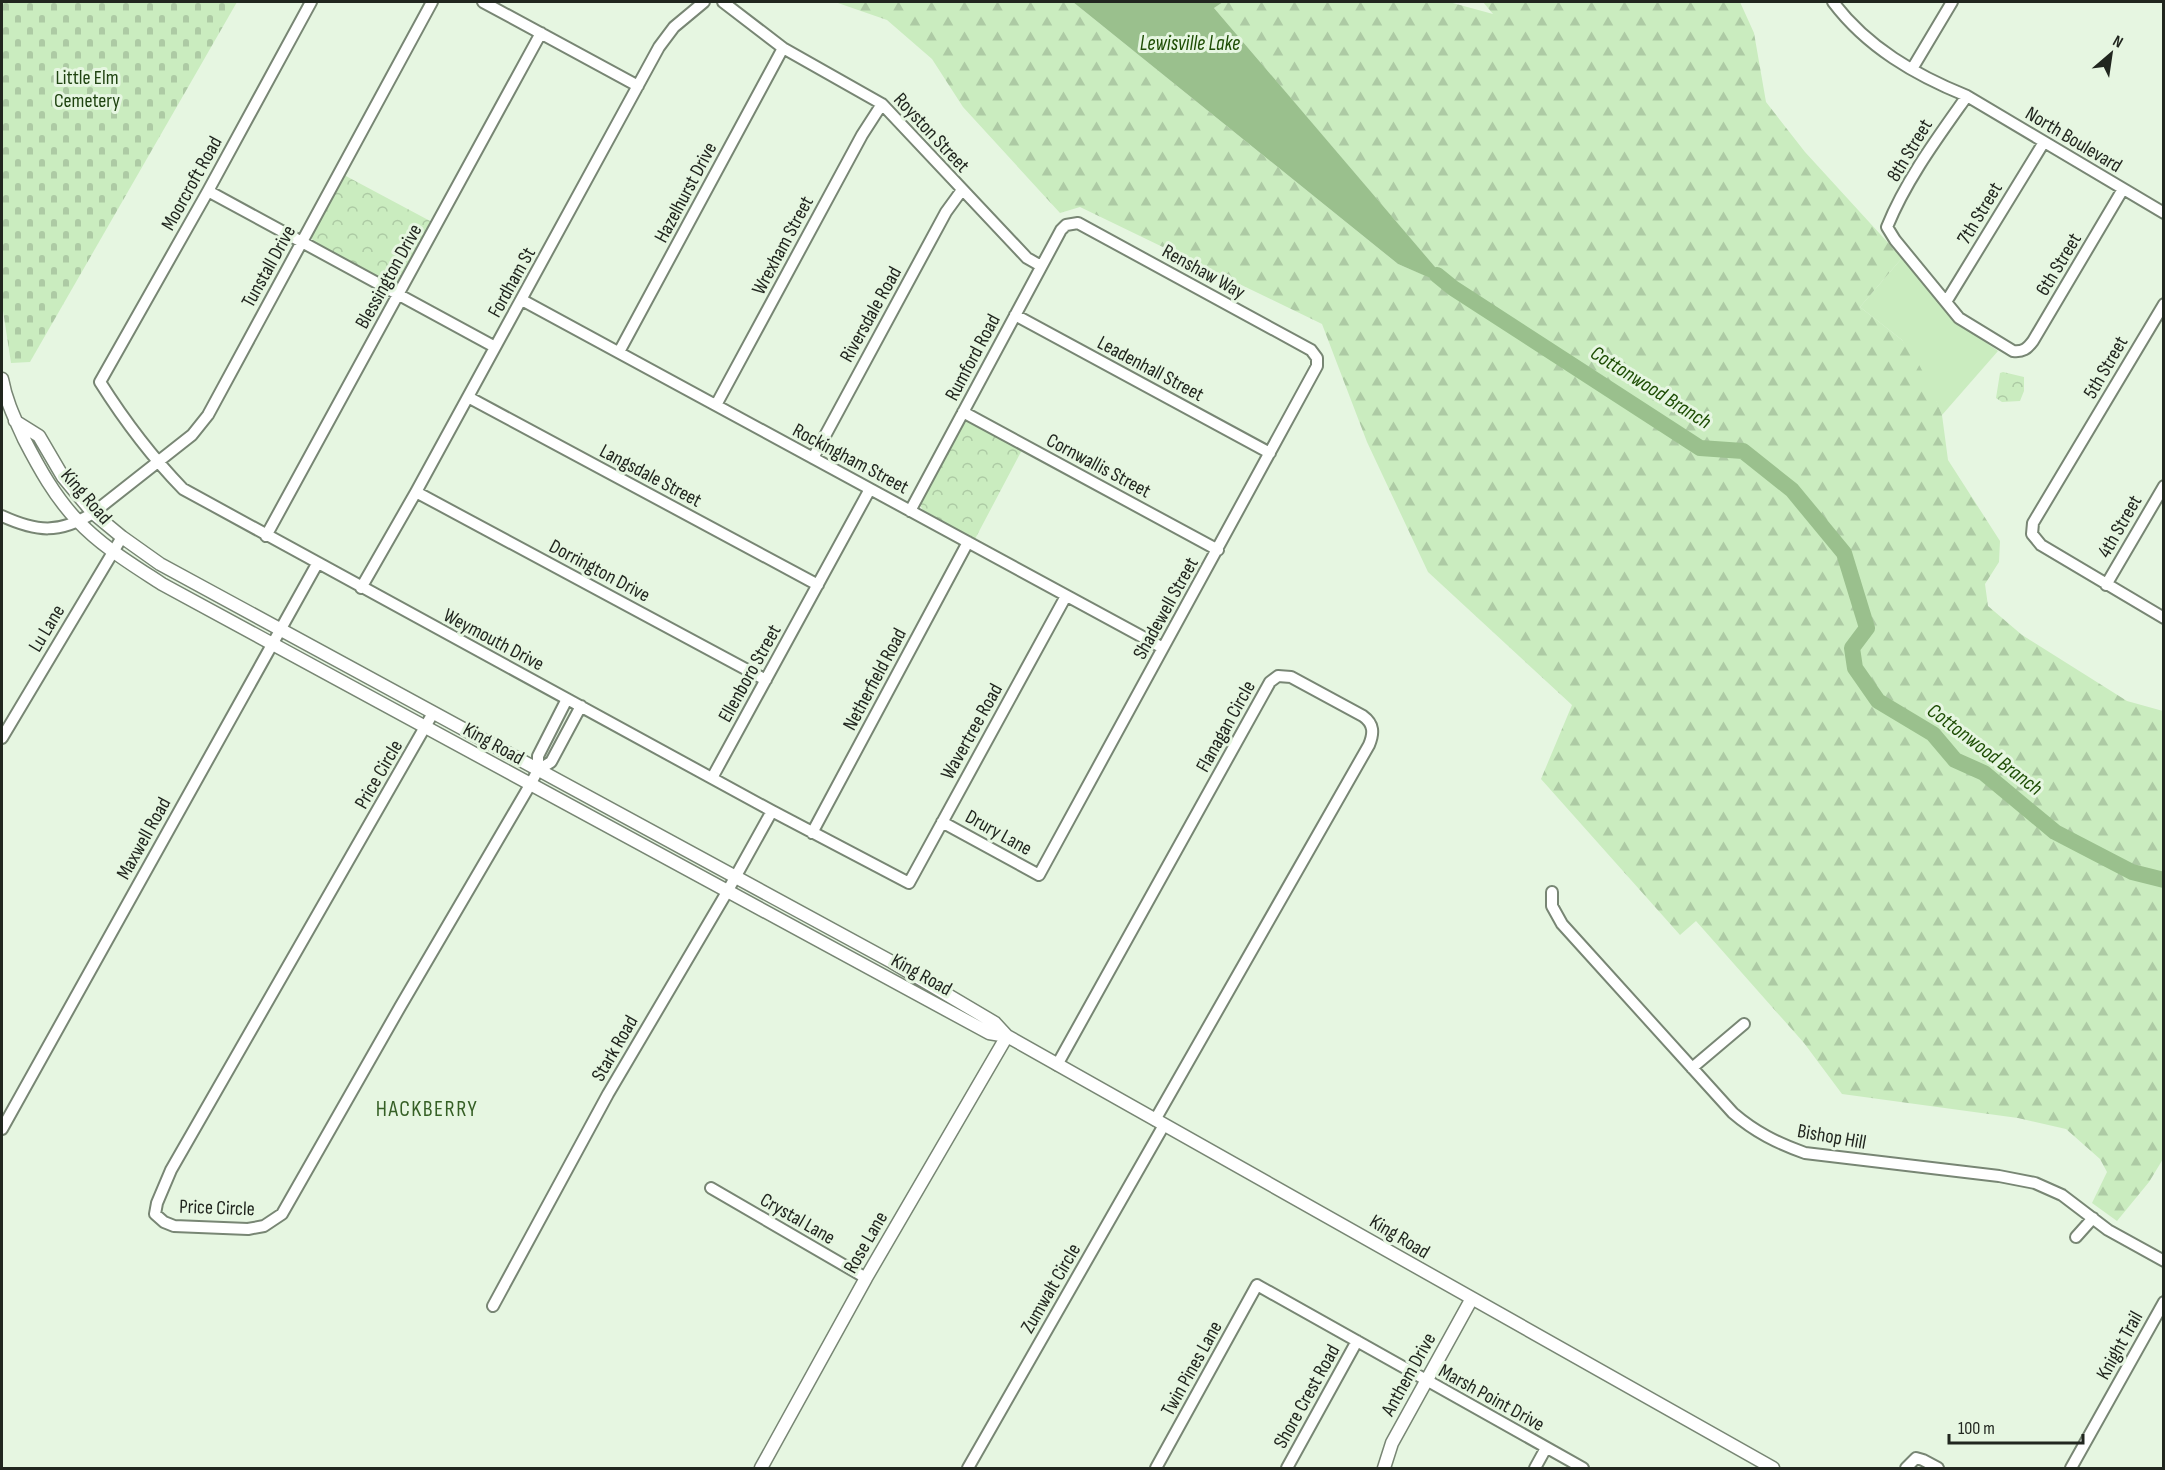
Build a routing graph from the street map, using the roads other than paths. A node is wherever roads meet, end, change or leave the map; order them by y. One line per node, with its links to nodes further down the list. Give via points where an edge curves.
1 (311, 2): 17 (street, Moorcroft Road)
2 (432, 2): 20 (street, Tunstall Drive)
3 (483, 2): 8 (street)
4 (704, 2): 11 (street, Fordham St, via 674,27)
5 (723, 2): 9 (street, Royston Street)
6 (1833, 2): 10 (street, North Boulevard, via 1877,48)
7 (1952, 2): 10 (street)
8 (541, 33): 11 (street); 22 (street, Blessington Drive)
9 (783, 48): 13 (street, Royston Street); 28 (street, Hazelhurst Drive)
10 (1912, 69): 12 (street, North Boulevard)
11 (638, 86): 23 (street, Fordham St)
12 (1967, 96): 14 (street, North Boulevard); 24 (street, 8th Street, via 1915,174 1887,227)
13 (882, 104): 16 (street, Royston Street); 33 (street, Wrexham Street)
14 (2044, 142): 15 (street, North Boulevard); 24 (street, 7th Street)
15 (2123, 189): 18 (street, North Boulevard); 24 (street, 6th Street, via 2028,348 2013,351 1959,318)
16 (962, 190): 21 (street, Royston Street, via 1027,258); 37 (street, Riversdale Road, via 946,212)
17 (208, 191): 20 (street); 31 (street, Moorcroft Road)
18 (2163, 213)
19 (1070, 224): 21 (street, Rumford Road, via 1061,230); 29 (street, Renshaw Way, via 1078,223 1311,350)
20 (302, 242): 22 (street); 38 (street, Tunstall Drive, via 208,415 192,435)
21 (1041, 266): 26 (street, Rumford Road)
22 (399, 295): 27 (street); 46 (street, Blessington Drive)
23 (522, 300): 27 (street, Fordham St); 28 (street, Rockingham Street)
24 (1946, 302)
25 (2163, 304): 53 (street, 5th Street, via 2033,523 2032,534 2041,546)
26 (1015, 315): 34 (street, Rumford Road); 36 (street, Leadenhall Street)
27 (495, 347): 32 (street, Fordham St)
28 (619, 352): 33 (street, Rockingham Street)
29 (1317, 357): 36 (street, Shadewell Street, via 1317,366)
30 (2, 379): 35 (street, King Road)
31 (100, 382): 38 (street, Weymouth Drive)
32 (468, 397): 41 (street, Fordham St); 52 (street, Langsdale Street)
33 (716, 405): 37 (street, Rockingham Street)
34 (963, 412): 42 (street, Rumford Road); 49 (street, Cornwallis Street)
35 (15, 421): 43 (street, King Road, via 39,436 63,477); 45 (street, King Road, via 38,468)
36 (1270, 453): 49 (street, Shadewell Street)
37 (813, 458): 40 (street, Rockingham Street)
38 (157, 462): 43 (street, Tunstall Drive); 46 (street, Weymouth Drive, via 183,489)
39 (2163, 486): 53 (street, 4th Street)
40 (870, 489): 42 (street, Rockingham Street); 52 (street, Ellenboro Street)
41 (416, 492): 54 (street, Fordham St); 60 (street, Dorrington Drive)
42 (910, 511): 48 (street, Rockingham Street)
43 (93, 513): 45 (street, Tunstall Drive); 47 (street, King Road)
44 (2, 516): 45 (street, Tunstall Drive, via 45,530)
45 (78, 522): 50 (street, King Road)
46 (266, 536): 51 (street, Weymouth Drive)
47 (122, 537): 50 (street, Lu Lane); 57 (street, King Road, via 160,564)
48 (968, 542): 55 (street, Rockingham Street); 73 (street, Netherfield Road)
49 (1218, 550): 59 (street, Shadewell Street)
50 (112, 551): 58 (street, King Road); 65 (street, Lu Lane)
51 (317, 564): 54 (street, Weymouth Drive); 57 (street, Maxwell Road)
52 (818, 585): 60 (street, Ellenboro Street)
53 (2106, 585): 56 (street)
54 (361, 588): 61 (street, Weymouth Drive)
55 (1066, 596): 59 (street, Rockingham Street); 72 (street, Wavertree Road)
56 (2163, 618)
57 (280, 630): 58 (street, Maxwell Road); 63 (street, King Road)
58 (272, 646): 64 (street, King Road); 86 (street, Maxwell Road)
59 (1163, 648): 74 (street, Shadewell Street)
60 (766, 680): 67 (street, Ellenboro Street)
61 (567, 699): 62 (street, Weymouth Drive); 66 (street, via 538,756)
62 (581, 706): 66 (street, via 551,762); 67 (street, Weymouth Drive)
63 (433, 713): 64 (street, Price Circle); 66 (street, King Road)
64 (426, 728): 68 (street, King Road); 68 (street, Price Circle, via 171,1170 157,1203 156,1214 164,1222 174,1226 248,1229 264,1226 282,1214)
65 (2, 738)
66 (538, 770): 68 (street); 69 (street, King Road)
67 (712, 778): 70 (street, Weymouth Drive)
68 (530, 785): 71 (street, King Road)
69 (599, 803): 71 (street); 75 (street, King Road)
70 (772, 811): 73 (street, Weymouth Drive); 75 (street, Stark Road)
71 (589, 817): 77 (street, King Road)
72 (942, 822): 74 (street, Drury Lane); 76 (street, Wavertree Road)
73 (812, 833): 76 (street, Weymouth Drive)
74 (1039, 874)
75 (735, 877): 77 (street, Stark Road); 79 (street, King Road)
76 (909, 883)
77 (727, 892): 80 (street, King Road); 95 (street, Stark Road, via 608,1094)
78 (1552, 892): 84 (street, Bishop Hill, via 1552,906 1562,924)
79 (832, 929): 80 (street); 82 (street, King Road, via 995,1023)
80 (824, 944): 82 (street, King Road, via 989,1033)
81 (1744, 1024): 84 (street)
82 (1007, 1036): 83 (street, King Road); 91 (street, Rose Lane)
83 (1058, 1065): 85 (street, King Road); 85 (street, Flanagan Circle, via 1270,682 1278,676 1291,677 1363,716 1372,726 1369,745)
84 (1692, 1068): 88 (street, Bishop Hill, via 1753,1130 1805,1154 2035,1183 2062,1195)
85 (1160, 1122): 93 (street, King Road); 100 (street, Zumwalt Circle)
86 (2, 1130)
87 (711, 1188): 91 (street, Crystal Lane)
88 (2093, 1218): 89 (street); 90 (street, Bishop Hill)
89 (2076, 1238)
90 (2163, 1261)
91 (866, 1278): 99 (street, Rose Lane)
92 (1257, 1286): 96 (street, Marsh Point Drive); 101 (street, Twin Pines Lane)
93 (1472, 1300): 97 (street, Anthem Drive); 106 (street, King Road)
94 (2163, 1302): 109 (street, Knight Trail)
95 (493, 1306)
96 (1357, 1341): 97 (street, Marsh Point Drive); 102 (street, Shore Crest Road)
97 (1426, 1380): 98 (street, Marsh Point Drive); 103 (street, Anthem Drive, via 1392,1443)
98 (1546, 1448): 104 (street); 105 (street, Marsh Point Drive)
99 (761, 1468)
100 (968, 1468)
101 (1156, 1468)
102 (1287, 1468)
103 (1384, 1468)
104 (1535, 1468)
105 (1583, 1468)
106 (1773, 1468)
107 (1906, 1468): 108 (street, via 1916,1458)
108 (1938, 1468)
109 (2070, 1468)

